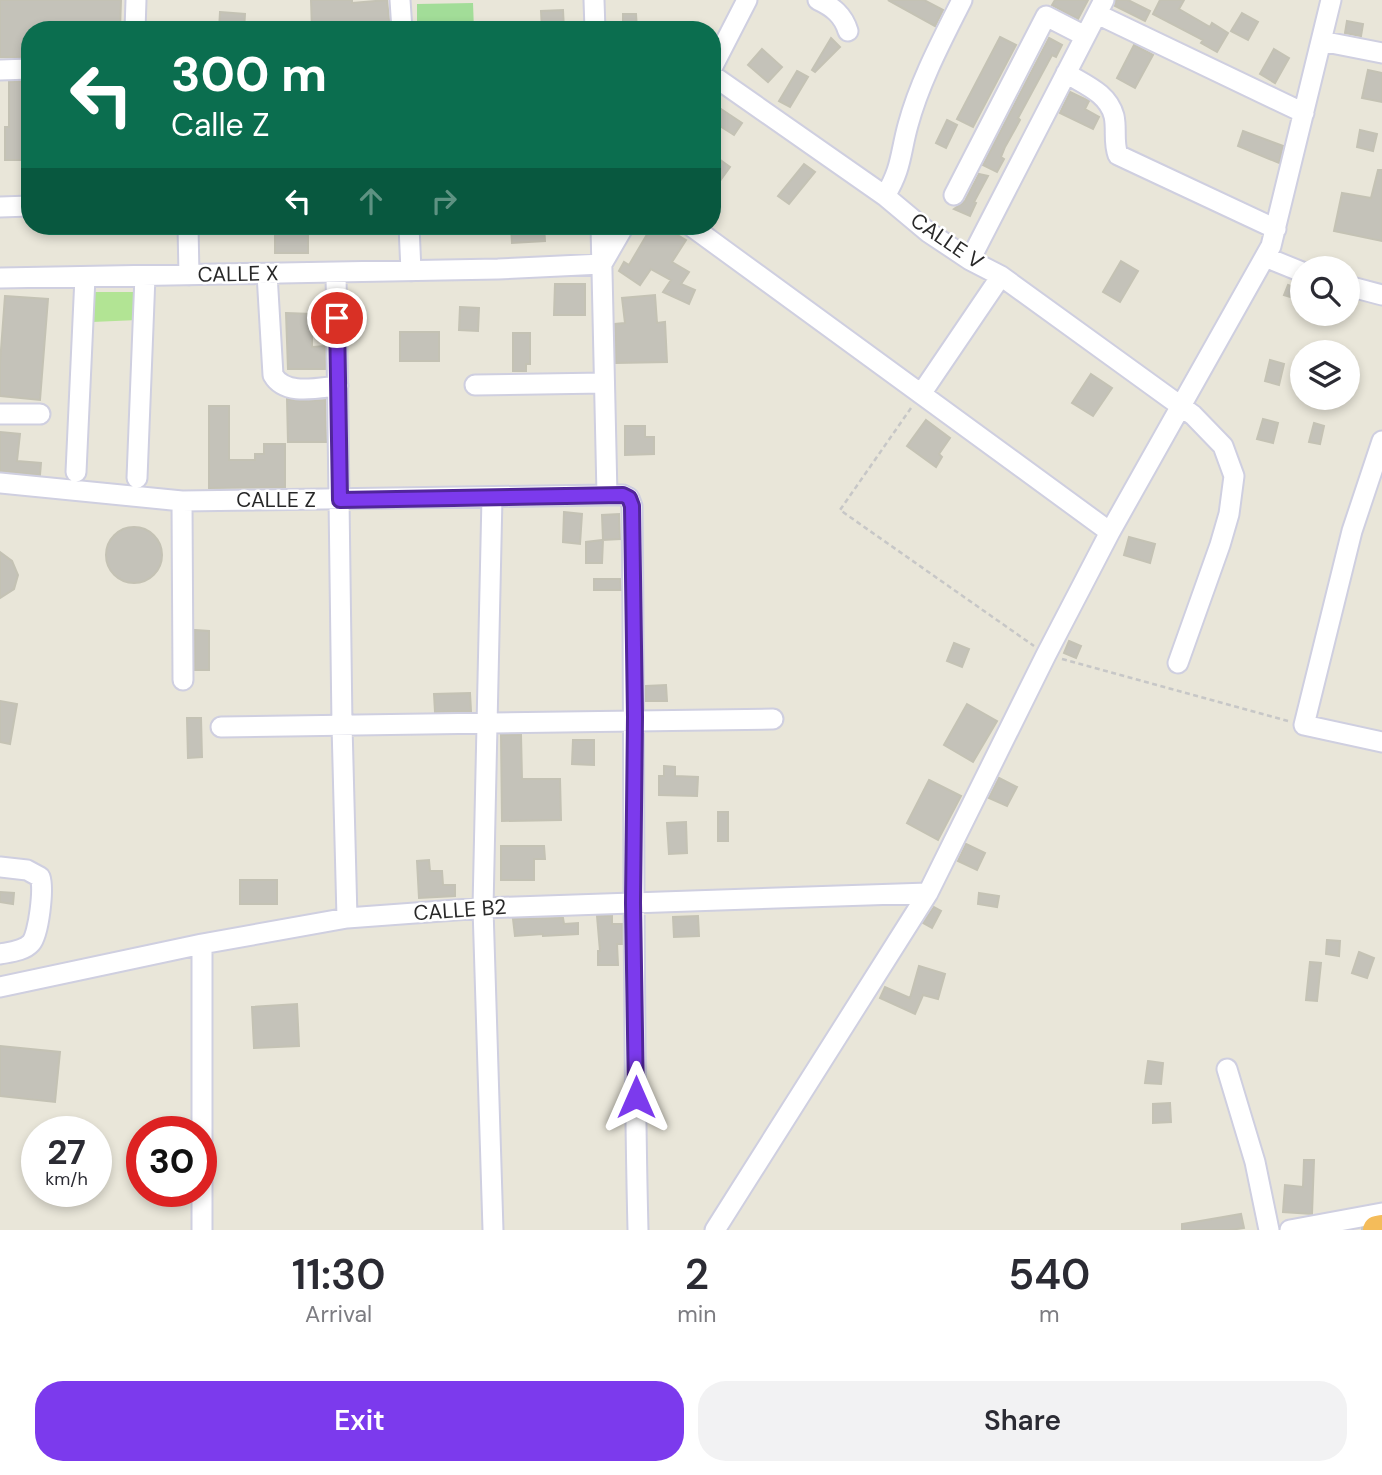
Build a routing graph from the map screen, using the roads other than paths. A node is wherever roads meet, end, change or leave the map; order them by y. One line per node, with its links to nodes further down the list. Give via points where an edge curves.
1 (136, 0): 9 (street)
2 (400, 0): 10 (street)
3 (594, 0): 11 (street)
4 (747, 0): 15 (street)
5 (818, 0): 12 (street, via 836,10)
6 (1331, 0): 14 (street)
7 (961, 1): 23 (street, via 920,91 899,170)
8 (1100, 7): 13 (street); 21 (street)
9 (135, 21)
10 (401, 21)
11 (595, 21)
12 (848, 31)
13 (1086, 36): 19 (street); 22 (street, via 1046,16)
14 (1321, 41): 16 (street); 21 (street)
15 (721, 51)
16 (1382, 53)
17 (21, 69): 18 (street)
18 (0, 70)
19 (1066, 73): 26 (street, via 1105,97 1114,117 1118,155); 33 (street)
20 (721, 81): 23 (street, CALLE V)
21 (1304, 113): 26 (street)
22 (954, 195)
23 (885, 196): 33 (street, CALLE V)
24 (21, 206): 25 (street)
25 (0, 207)
26 (1276, 229): 32 (street)
27 (188, 235): 39 (street)
28 (409, 235): 36 (street)
29 (601, 235): 34 (street)
30 (619, 235): 34 (street)
31 (703, 235): 49 (street)
32 (1265, 257): 35 (street); 50 (street)
33 (970, 260): 41 (street, CALLE V)
34 (602, 264): 36 (street, CALLE X); 46 (street)
35 (1290, 267)
36 (411, 271): 37 (street, CALLE X)
37 (336, 273): 38 (street, CALLE X); 48 (street)
38 (267, 274): 39 (street, CALLE X); 48 (street, via 277,383 298,389)
39 (188, 275): 40 (street, CALLE X)
40 (145, 276): 42 (street, CALLE X); 55 (street)
41 (1001, 276): 49 (street); 50 (street, CALLE V)
42 (85, 277): 43 (street, CALLE X); 54 (street)
43 (0, 278)
44 (1360, 290): 45 (street)
45 (1382, 296)
46 (604, 383): 47 (street); 57 (street)
47 (475, 385)
48 (338, 386): 59 (street)
49 (921, 394): 61 (street)
50 (1182, 408): 61 (street); 62 (street, CALLE V, via 1223,446 1234,477 1220,545)
51 (0, 414): 52 (street)
52 (40, 414)
53 (1382, 441): 69 (street, via 1352,531 1304,725)
54 (76, 472)
55 (137, 478)
56 (0, 483): 60 (street, CALLE Z)
57 (607, 495): 58 (street, CALLE Z); 65 (street, CALLE Z, via 623,495 632,506)
58 (492, 497): 59 (street, CALLE Z); 66 (street)
59 (340, 500): 60 (street, CALLE Z); 67 (street)
60 (182, 501): 63 (street)
61 (1110, 532): 71 (street)
62 (1178, 663)
63 (183, 680)
64 (773, 719): 65 (street)
65 (635, 721): 66 (street); 72 (street)
66 (487, 723): 67 (street); 73 (street)
67 (342, 725): 68 (street); 74 (street)
68 (221, 727)
69 (1382, 742)
70 (0, 867): 76 (street, via 32,871 40,877 42,887 32,942)
71 (928, 893): 72 (street, CALLE B2); 83 (street)
72 (633, 903): 73 (street, CALLE B2); 82 (street)
73 (483, 908): 74 (street, CALLE B2); 81 (street)
74 (347, 918): 75 (street, CALLE B2)
75 (202, 944): 77 (street, CALLE B2); 80 (street)
76 (0, 954)
77 (0, 987)
78 (1227, 1069): 84 (street, via 1255,1162)
79 (1382, 1213): 85 (street)
80 (202, 1230)
81 (493, 1230)
82 (638, 1230)
83 (715, 1230)
84 (1269, 1230)
85 (1290, 1230)

